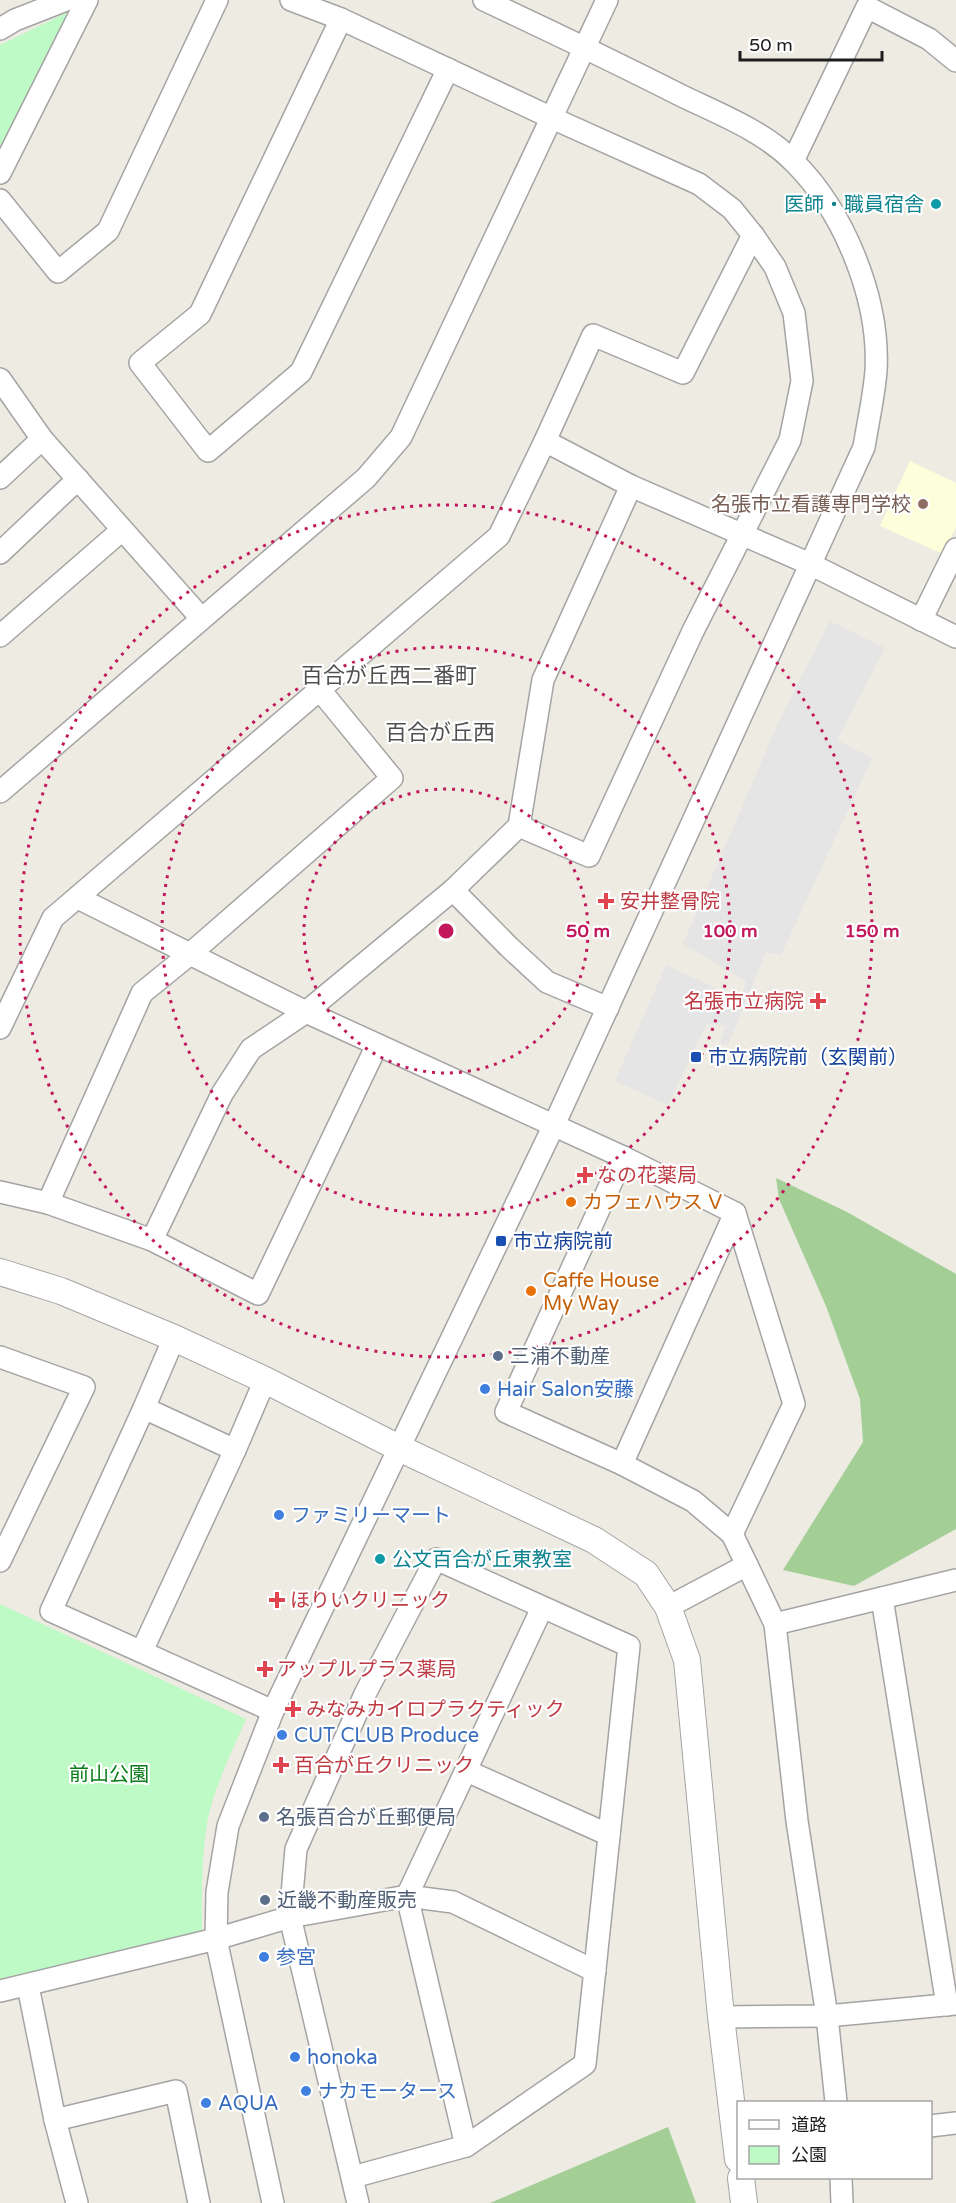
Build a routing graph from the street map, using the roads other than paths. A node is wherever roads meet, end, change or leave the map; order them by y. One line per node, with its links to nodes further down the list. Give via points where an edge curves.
1 (66, 0): 8 (street)
2 (87, 0): 14 (street)
3 (217, 0): 15 (street, via 108,231 58,272)
4 (291, 0): 7 (street)
5 (484, 0): 9 (street)
6 (607, 0): 9 (street)
7 (341, 19): 11 (street); 11 (street, via 200,314 140,363 208,451 301,372)
8 (0, 29)
9 (586, 48): 12 (street); 13 (street, via 762,135)
10 (956, 61): 13 (street, via 929,39 867,7)
11 (448, 69): 12 (street)
12 (552, 118): 16 (street, via 699,184 732,209); 28 (street, via 401,437 366,478)
13 (793, 161): 27 (street, via 821,194 848,236 874,328 876,370 864,447)
14 (0, 173)
15 (0, 200)
16 (753, 235): 19 (street, via 683,373 593,335); 24 (street, via 775,267 794,313 802,381 790,440)
17 (0, 379): 18 (street)
18 (42, 439): 20 (street); 21 (street)
19 (545, 441): 22 (street); 32 (street, via 499,536)
20 (0, 478)
21 (78, 479): 23 (street); 26 (street)
22 (631, 486): 24 (street); 34 (street, via 543,680)
23 (122, 530): 28 (street); 30 (street)
24 (742, 535): 27 (street); 34 (street, via 589,856)
25 (956, 549): 29 (street)
26 (0, 553)
27 (810, 564): 29 (street); 38 (street)
28 (201, 618): 33 (street)
29 (921, 620): 31 (street)
30 (0, 636)
31 (956, 637)
32 (320, 690): 36 (street); 37 (street, via 392,778)
33 (0, 792)
34 (519, 826): 35 (street)
35 (453, 890): 38 (street, via 547,982); 39 (street)
36 (78, 898): 37 (street); 40 (street, via 53,918)
37 (190, 954): 39 (street); 45 (street, via 142,993)
38 (608, 1008): 42 (street)
39 (306, 1012): 41 (street); 47 (street, via 251,1049 222,1094)
40 (0, 1028)
41 (377, 1045): 42 (street); 47 (street, via 258,1294)
42 (555, 1125): 43 (street); 53 (street)
43 (623, 1157): 46 (street); 55 (street, via 506,1412)
44 (0, 1192): 45 (street)
45 (48, 1203): 47 (street)
46 (735, 1213): 55 (street); 56 (street, via 794,1404)
47 (152, 1240)
48 (0, 1272): 49 (street, via 61,1291)
49 (174, 1338): 51 (street); 52 (street)
50 (0, 1357): 57 (street, via 84,1387)
51 (265, 1380): 53 (street); 54 (street)
52 (144, 1408): 54 (street); 64 (street, via 51,1611)
53 (399, 1448): 61 (street, via 594,1540 646,1574); 65 (street, via 371,1523)
54 (235, 1450): 64 (street)
55 (622, 1464): 56 (street, via 693,1501)
56 (732, 1534): 58 (street)
57 (0, 1561)
58 (747, 1565): 61 (street); 63 (street)
59 (956, 1580): 60 (street)
60 (882, 1598): 63 (street); 74 (street)
61 (668, 1607): 76 (street, via 687,1660)
62 (542, 1608): 66 (street); 67 (street, via 629,1646); 69 (street, via 433,1558 365,1694 296,1849)
63 (775, 1624): 75 (street, via 797,1821)
64 (142, 1651): 65 (street)
65 (273, 1711): 70 (street, via 228,1826)
66 (467, 1771): 67 (street); 68 (street)
67 (609, 1835): 71 (street)
68 (407, 1896): 69 (street); 71 (street, via 453,1902); 81 (street)
69 (290, 1917): 70 (street); 83 (street)
70 (216, 1939): 72 (street); 88 (street)
71 (594, 1971): 81 (street, via 585,2064)
72 (28, 1986): 73 (street); 78 (street)
73 (0, 1991)
74 (951, 2004): 75 (street)
75 (827, 2016): 76 (street); 77 (street)
76 (721, 2017): 82 (street)
77 (836, 2101)
78 (56, 2120): 86 (street); 87 (street, via 176,2091)
79 (956, 2123): 80 (street)
80 (932, 2126)
81 (466, 2146): 83 (street)
82 (737, 2151)
83 (353, 2177): 89 (street)
84 (741, 2179): 90 (street)
85 (841, 2179): 91 (street)
86 (77, 2203)
87 (199, 2203)
88 (273, 2203)
89 (358, 2203)
90 (744, 2203)
91 (842, 2203)

